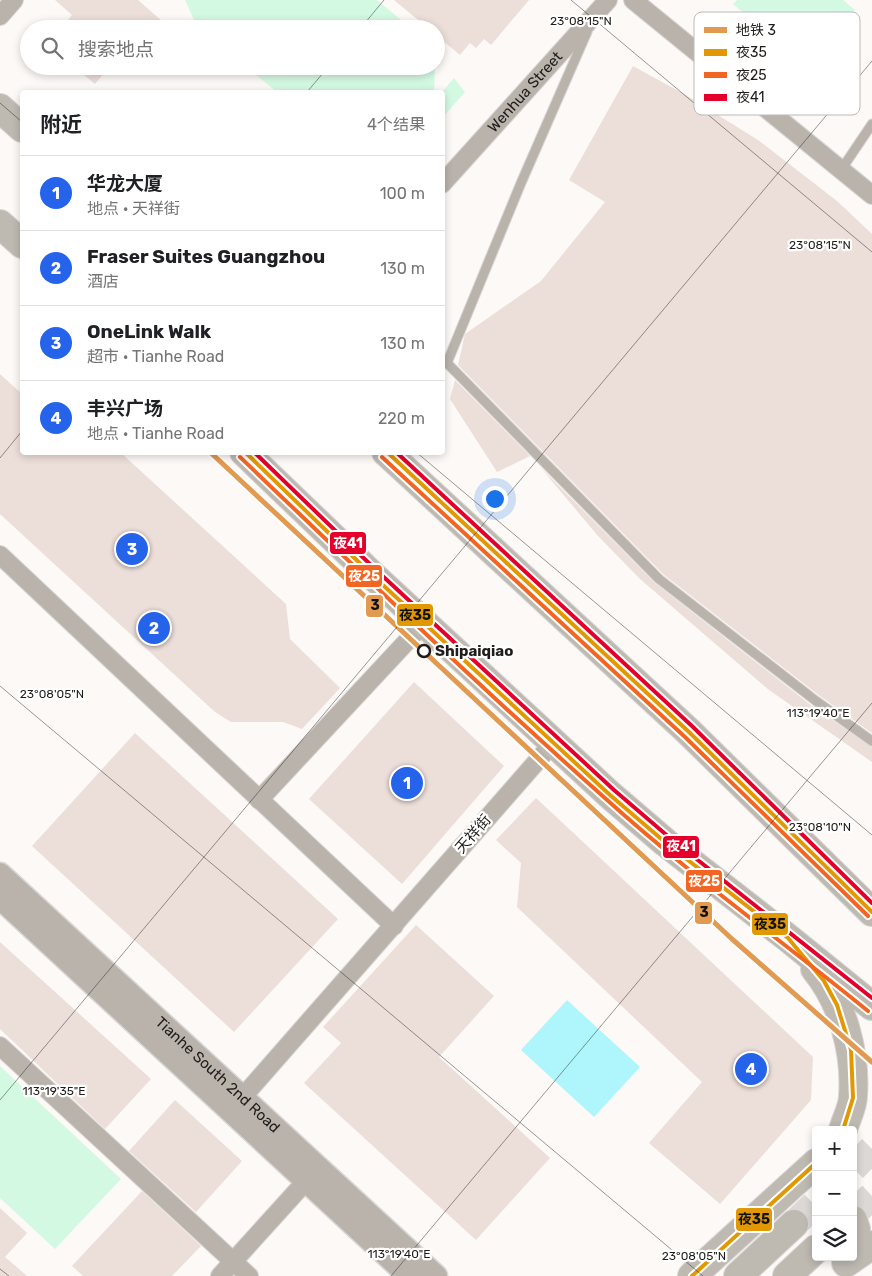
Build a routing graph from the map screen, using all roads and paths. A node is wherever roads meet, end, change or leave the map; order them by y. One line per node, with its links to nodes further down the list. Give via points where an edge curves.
1 (14, 0): 4 (street)
2 (608, 0): 5 (street, Wenhua Street)
3 (633, 0): 6 (street)
4 (0, 16)
5 (594, 16): 12 (street, Wenhua Street); 20 (lane, via 447,363 659,579 816,702)
6 (694, 50)
7 (0, 108): 10 (highway)
8 (774, 115): 11 (street)
9 (872, 124): 11 (lane)
10 (20, 126)
11 (841, 170): 13 (street)
12 (445, 181)
13 (872, 195)
14 (0, 224): 15 (highway)
15 (20, 242)
16 (247, 455): 19 (highway)
17 (389, 455): 23 (highway, via 689,732)
18 (0, 556): 22 (street)
19 (424, 623): 21 (highway); 22 (street)
20 (872, 741)
21 (553, 744): 28 (street, 天祥街); 29 (highway, via 666,843)
22 (259, 800): 28 (street)
23 (810, 853): 25 (highway); 27 (highway)
24 (0, 874): 32 (street, Tianhe South 2nd Road)
25 (872, 882)
26 (0, 898): 32 (street, Tianhe South 2nd Road)
27 (872, 912)
28 (394, 926): 32 (street, 天祥街)
29 (788, 938): 30 (highway); 34 (highway, via 824,981 837,1005 851,1050 853,1098)
30 (872, 1006)
31 (0, 1046): 45 (street)
32 (237, 1103): 37 (street, Tianhe South 2nd Road); 49 (street, Tianhe South 2nd Road)
33 (872, 1107): 35 (highway)
34 (844, 1126)
35 (855, 1126)
36 (812, 1171): 38 (highway)
37 (307, 1180): 45 (street); 48 (street, Tianhe South 2nd Road)
38 (805, 1184): 50 (highway)
39 (794, 1224): 51 (highway)
40 (872, 1234): 42 (highway)
41 (872, 1245): 44 (highway)
42 (857, 1249)
43 (812, 1253): 52 (highway)
44 (857, 1253)
45 (233, 1262): 46 (street); 47 (street)
46 (220, 1276)
47 (249, 1276)
48 (409, 1276)
49 (436, 1276)
50 (692, 1276)
51 (738, 1276)
52 (787, 1276)

